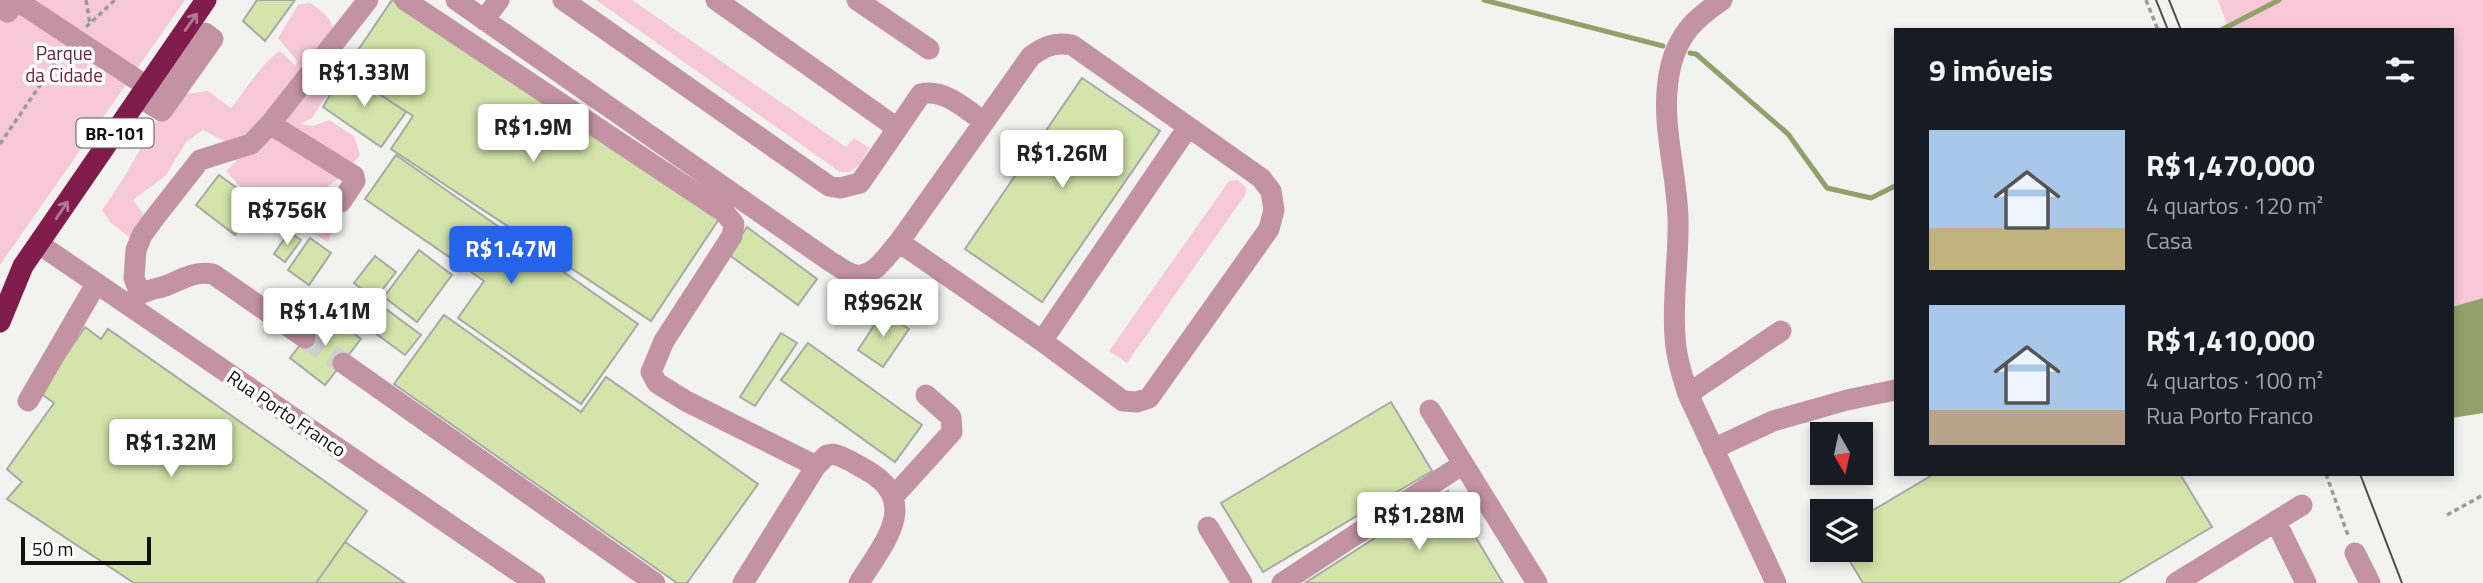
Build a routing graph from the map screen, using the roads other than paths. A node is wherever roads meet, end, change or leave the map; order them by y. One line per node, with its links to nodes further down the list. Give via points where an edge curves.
1 (206, 0): 13 (highway, BR-101, one-way to 1)
2 (368, 0): 15 (street)
3 (405, 0): 37 (street, via 724,212 733,224 732,236 664,341 650,372 657,383 686,401)
4 (456, 0): 11 (street)
5 (499, 0): 11 (street)
6 (563, 0): 17 (street, via 829,186 860,183)
7 (716, 0): 17 (street)
8 (857, 0): 12 (street)
9 (1722, 0): 31 (street, via 1699,15 1682,36 1668,88 1668,149 1678,218 1675,337)
10 (5, 4): 13 (street, via 163,97 205,33 213,39 162,111)
11 (484, 20): 19 (street, via 854,275 877,267)
12 (929, 49)
13 (148, 102): 20 (highway, BR-101, one-way to 13)
14 (984, 122): 16 (street, via 1031,56 1044,46 1061,43 1072,45); 17 (street, via 951,99 928,92 921,94); 19 (street)
15 (270, 124): 18 (street, via 354,176); 24 (street, via 251,144 200,160 156,216 136,250)
16 (1188, 127): 28 (street); 28 (street, via 1261,178 1271,191 1274,211 1269,229 1149,398 1123,401)
17 (897, 128)
18 (341, 202)
19 (899, 242): 28 (street)
20 (39, 244): 21 (highway, BR-101); 22 (street, Rua Porto Franco)
21 (23, 266): 23 (highway); 25 (highway, BR-101)
22 (96, 284): 24 (street, Rua Porto Franco); 33 (street)
23 (0, 299)
24 (133, 299): 27 (street, via 187,275 213,274); 43 (street, Rua Porto Franco)
25 (0, 323)
26 (1781, 331): 31 (street)
27 (305, 338)
28 (1042, 341)
29 (342, 363): 44 (street)
30 (1894, 390): 35 (street, via 1773,421)
31 (1688, 394): 35 (street)
32 (926, 395): 38 (street, via 951,417 951,432)
33 (28, 401)
34 (1430, 410): 36 (street)
35 (1713, 449): 50 (street)
36 (1463, 464): 48 (street); 49 (street)
37 (816, 466): 38 (street, via 827,455 841,456 880,478); 45 (street)
38 (895, 495): 46 (street, via 896,513 886,539)
39 (2302, 505): 40 (street)
40 (2276, 522): 51 (street); 52 (street)
41 (1208, 527): 47 (street)
42 (2355, 552): 53 (street)
43 (536, 583)
44 (655, 583)
45 (743, 583)
46 (859, 583)
47 (1242, 583)
48 (1282, 583)
49 (1537, 583)
50 (1776, 583)
51 (2176, 583)
52 (2306, 583)
53 (2371, 583)

